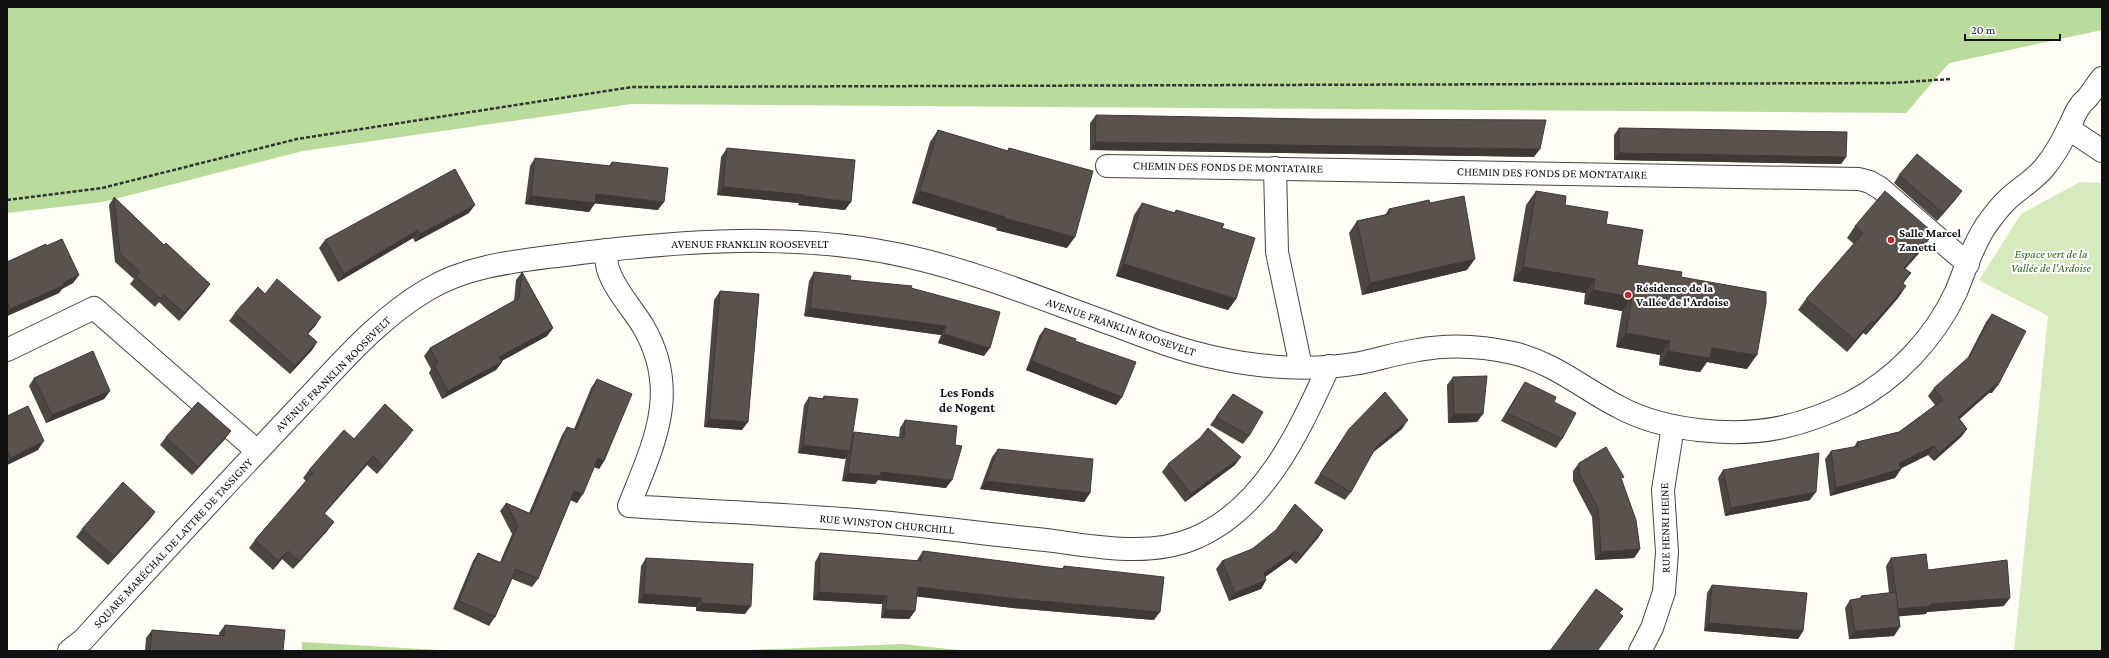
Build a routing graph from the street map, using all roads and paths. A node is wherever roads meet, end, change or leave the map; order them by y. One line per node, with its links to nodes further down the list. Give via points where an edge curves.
1 (2102, 78): 3 (street, AVENUE FRANKLIN ROOSEVELT, via 2080,106)
2 (1950, 79): 7 (path, via 1892,83 632,87 298,140 102,188)
3 (2069, 129): 4 (street); 9 (street, AVENUE FRANKLIN ROOSEVELT, via 2056,153 2038,175 1999,208 1980,235)
4 (2102, 151)
5 (1107, 166): 6 (street, CHEMIN DES FONDS DE MONTATAIRE)
6 (1276, 168): 9 (street, CHEMIN DES FONDS DE MONTATAIRE, via 1859,179 1880,188); 12 (street, via 1277,252)
7 (7, 200)
8 (606, 250): 11 (street, RUE WINSTON CHURCHILL, via 608,269 647,333 660,368 662,384 663,399 657,432 629,506 891,523 1104,547 1144,549 1177,545 1196,538 1229,519 1259,488 1276,467 1302,424); 12 (street, AVENUE FRANKLIN ROOSEVELT, via 656,245 785,242 884,251 974,276 1181,350 1253,365); 14 (street, AVENUE FRANKLIN ROOSEVELT, via 498,264 454,277 421,293 368,336)
9 (1968, 264): 13 (street, AVENUE FRANKLIN ROOSEVELT, via 1950,305 1927,339 1905,363 1849,403 1801,422 1767,430 1723,431)
10 (7, 350): 14 (street, SQUARE MARÉCHAL DE LATTRE DE TASSIGNY, via 94,308)
11 (1329, 366): 12 (street, AVENUE FRANKLIN ROOSEVELT); 13 (street, AVENUE FRANKLIN ROOSEVELT, via 1359,363 1437,347 1489,348 1526,356 1546,364 1622,410)
12 (1301, 367)
13 (1673, 426): 16 (street, RUE HENRI HEINE, via 1663,490 1667,552 1664,592 1652,628)
14 (257, 451): 15 (street, SQUARE MARÉCHAL DE LATTRE DE TASSIGNY, via 89,634)
15 (69, 651)
16 (1640, 651)

